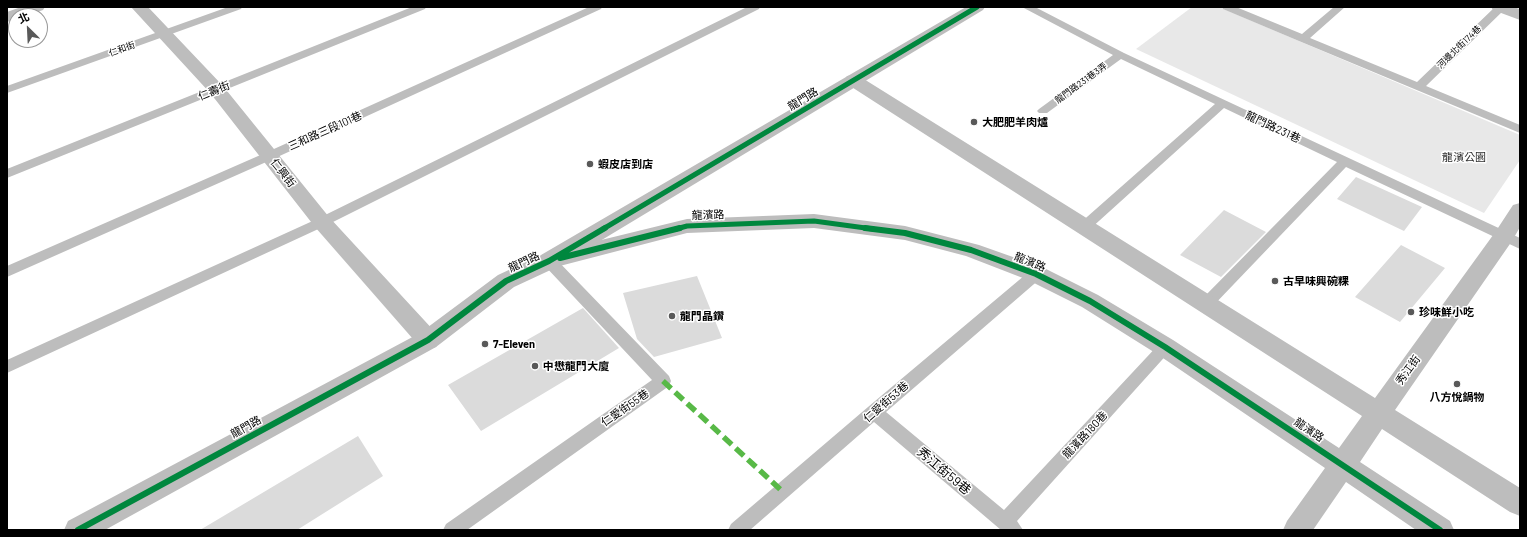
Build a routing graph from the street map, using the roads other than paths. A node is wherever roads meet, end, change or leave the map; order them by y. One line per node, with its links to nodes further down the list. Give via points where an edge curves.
1 (37, 7): 13 (street)
2 (139, 7): 14 (street, 仁興街)
3 (237, 7): 14 (lane, 仁和街)
4 (421, 7): 20 (lane, 仁壽街)
5 (597, 7): 24 (lane, 三和路三段101巷)
6 (755, 7): 28 (lane)
7 (977, 7): 17 (street, 龍門路)
8 (1027, 7): 16 (lane, 龍門路231巷)
9 (1227, 7): 15 (lane)
10 (1340, 7): 15 (lane)
11 (1499, 7): 12 (street); 18 (lane, 河邊北街174巷)
12 (1520, 15)
13 (7, 17)
14 (166, 33): 19 (lane, 仁和街); 20 (street, 仁興街)
15 (1303, 39): 18 (lane)
16 (1120, 55): 21 (lane, 龍門路231巷); 22 (lane, 龍門路231巷3弄)
17 (854, 80): 29 (street); 31 (street, 龍門路)
18 (1418, 87): 23 (lane)
19 (7, 90)
20 (217, 90): 24 (street, 仁興街); 26 (lane, 仁壽街)
21 (1224, 103): 25 (lane, 龍門路231巷); 29 (lane)
22 (1043, 111)
23 (1520, 129)
24 (269, 156): 28 (street, 仁興街); 32 (lane, 三和路三段101巷)
25 (1346, 161): 30 (lane, 龍門路231巷); 34 (lane)
26 (7, 174)
27 (1520, 210): 30 (street, 秀江街)
28 (322, 222): 35 (street, 仁興街); 37 (lane)
29 (1084, 227): 34 (street)
30 (1512, 240): 39 (street, 秀江街)
31 (549, 261): 33 (street, 龍濱路, via 687,226 814,221 906,233 971,250); 35 (street, 龍門路, via 506,281); 44 (lane, 仁愛街55巷, via 663,381)
32 (7, 272)
33 (1036, 274): 36 (street, 龍濱路, via 1090,301); 38 (lane, 仁愛街53巷)
34 (1206, 304): 39 (street)
35 (428, 340): 43 (street, 龍門路)
36 (1165, 347): 40 (street, 龍濱路); 42 (lane, 龍濱路180巷)
37 (7, 367)
38 (874, 412): 42 (lane, 秀江街59巷); 45 (lane, 仁愛街53巷)
39 (1378, 414): 40 (street, 秀江街); 41 (street)
40 (1343, 464): 46 (street, 秀江街); 47 (street, 龍濱路)
41 (1520, 504)
42 (1009, 526)
43 (78, 530)
44 (452, 530)
45 (737, 530)
46 (1297, 530)
47 (1440, 530)

